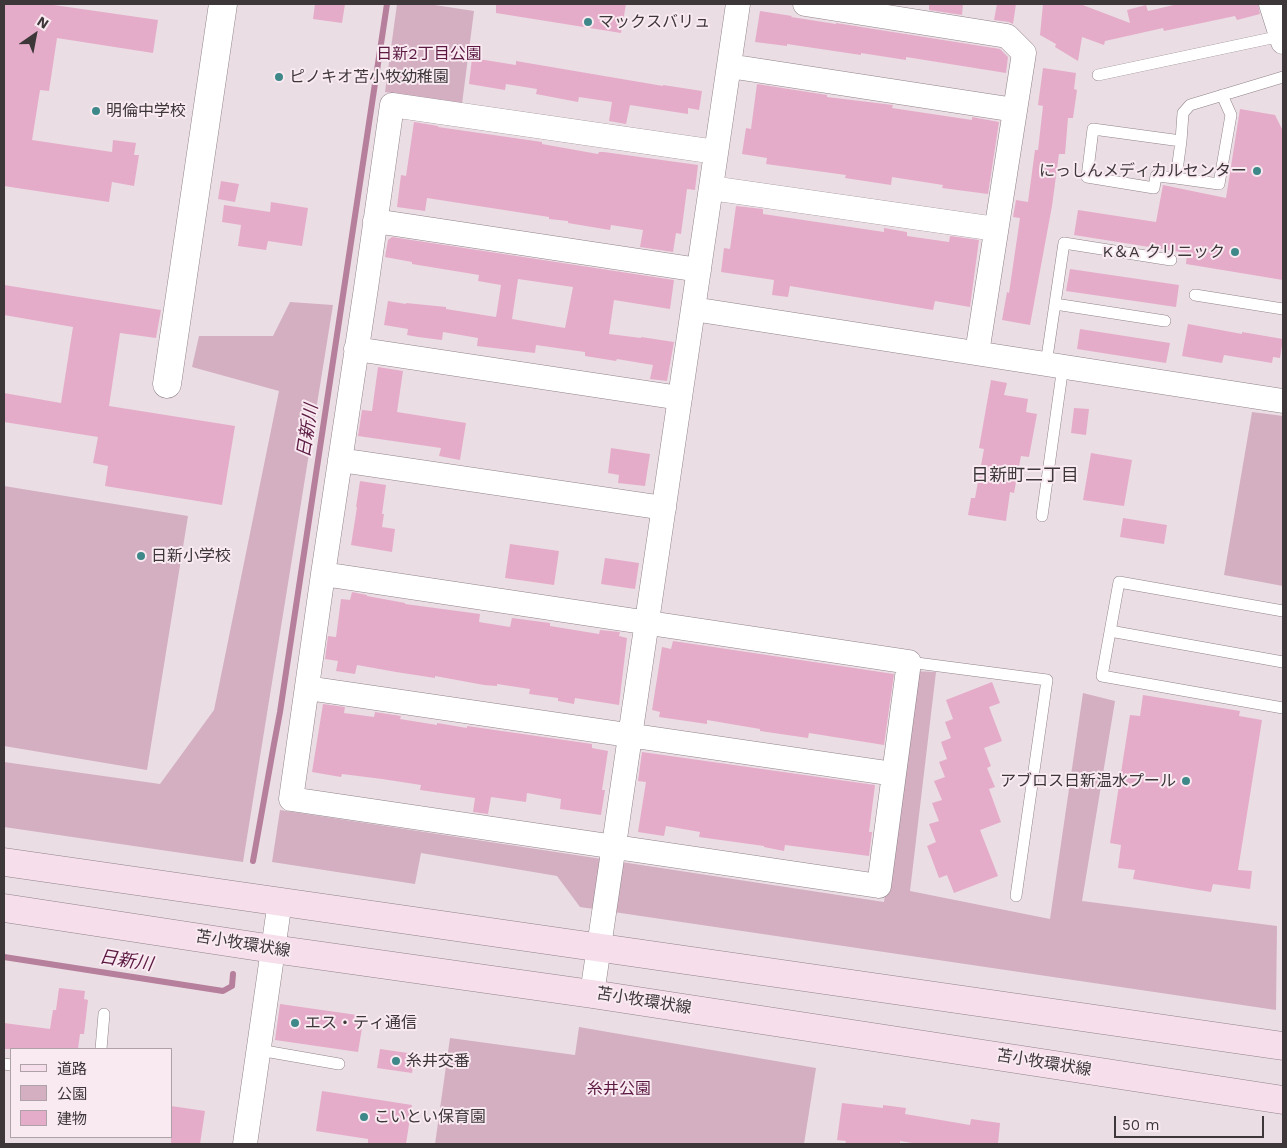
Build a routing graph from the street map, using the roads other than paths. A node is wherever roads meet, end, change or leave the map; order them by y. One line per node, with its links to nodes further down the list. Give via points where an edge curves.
1 (223, 4): 27 (street)
2 (738, 4): 6 (street)
3 (805, 4): 10 (street, via 1007,36 1024,52)
4 (1271, 4): 5 (street)
5 (1282, 39): 7 (lane)
6 (729, 66): 10 (street); 12 (street)
7 (1098, 76)
8 (1283, 77): 9 (lane)
9 (1222, 96): 11 (lane, via 1190,105 1184,113); 13 (lane, via 1231,115 1219,184)
10 (1015, 110): 16 (street)
11 (1181, 141): 13 (lane); 13 (lane, via 1093,129 1087,177 1154,188 1156,176)
12 (716, 152): 14 (street); 15 (street, via 392,105)
13 (1176, 178)
14 (711, 188): 16 (street); 18 (street)
15 (375, 222): 18 (street); 24 (street)
16 (996, 230): 25 (street)
17 (1171, 260): 20 (lane, via 1064,243)
18 (699, 270): 22 (street)
19 (1195, 295): 21 (lane)
20 (1055, 304): 23 (lane); 26 (lane)
21 (1283, 308)
22 (693, 309): 25 (street); 28 (street)
23 (1165, 321)
24 (356, 349): 28 (street); 30 (street)
25 (977, 353): 26 (street)
26 (1054, 365): 29 (street); 32 (lane)
27 (167, 384)
28 (680, 398): 31 (street)
29 (1283, 401)
30 (340, 460): 31 (street); 33 (street)
31 (664, 508): 35 (street)
32 (1042, 516)
33 (324, 574): 35 (street); 39 (street)
34 (1283, 612): 36 (lane, via 1119,582)
35 (647, 622): 37 (street); 41 (street)
36 (1110, 631): 38 (lane); 40 (lane, via 1102,676)
37 (909, 662): 42 (street); 45 (lane, via 1047,680)
38 (1283, 662)
39 (307, 688): 41 (street); 43 (street, via 291,799)
40 (1283, 708)
41 (630, 736): 42 (street); 43 (street)
42 (894, 774): 43 (street, via 879,886)
43 (614, 846): 48 (street)
44 (4, 862): 46 (main road)
45 (1016, 896)
46 (280, 901): 48 (main road); 49 (street)
47 (4, 908): 49 (main road, 苫小牧環状線)
48 (599, 947): 50 (street); 52 (main road)
49 (273, 949): 50 (main road, 苫小牧環状線); 54 (street)
50 (592, 994): 56 (main road, 苫小牧環状線)
51 (104, 1014): 53 (lane)
52 (1283, 1046)
53 (101, 1048)
54 (259, 1050): 55 (lane); 57 (street)
55 (339, 1064)
56 (1283, 1100)
57 (245, 1144)

